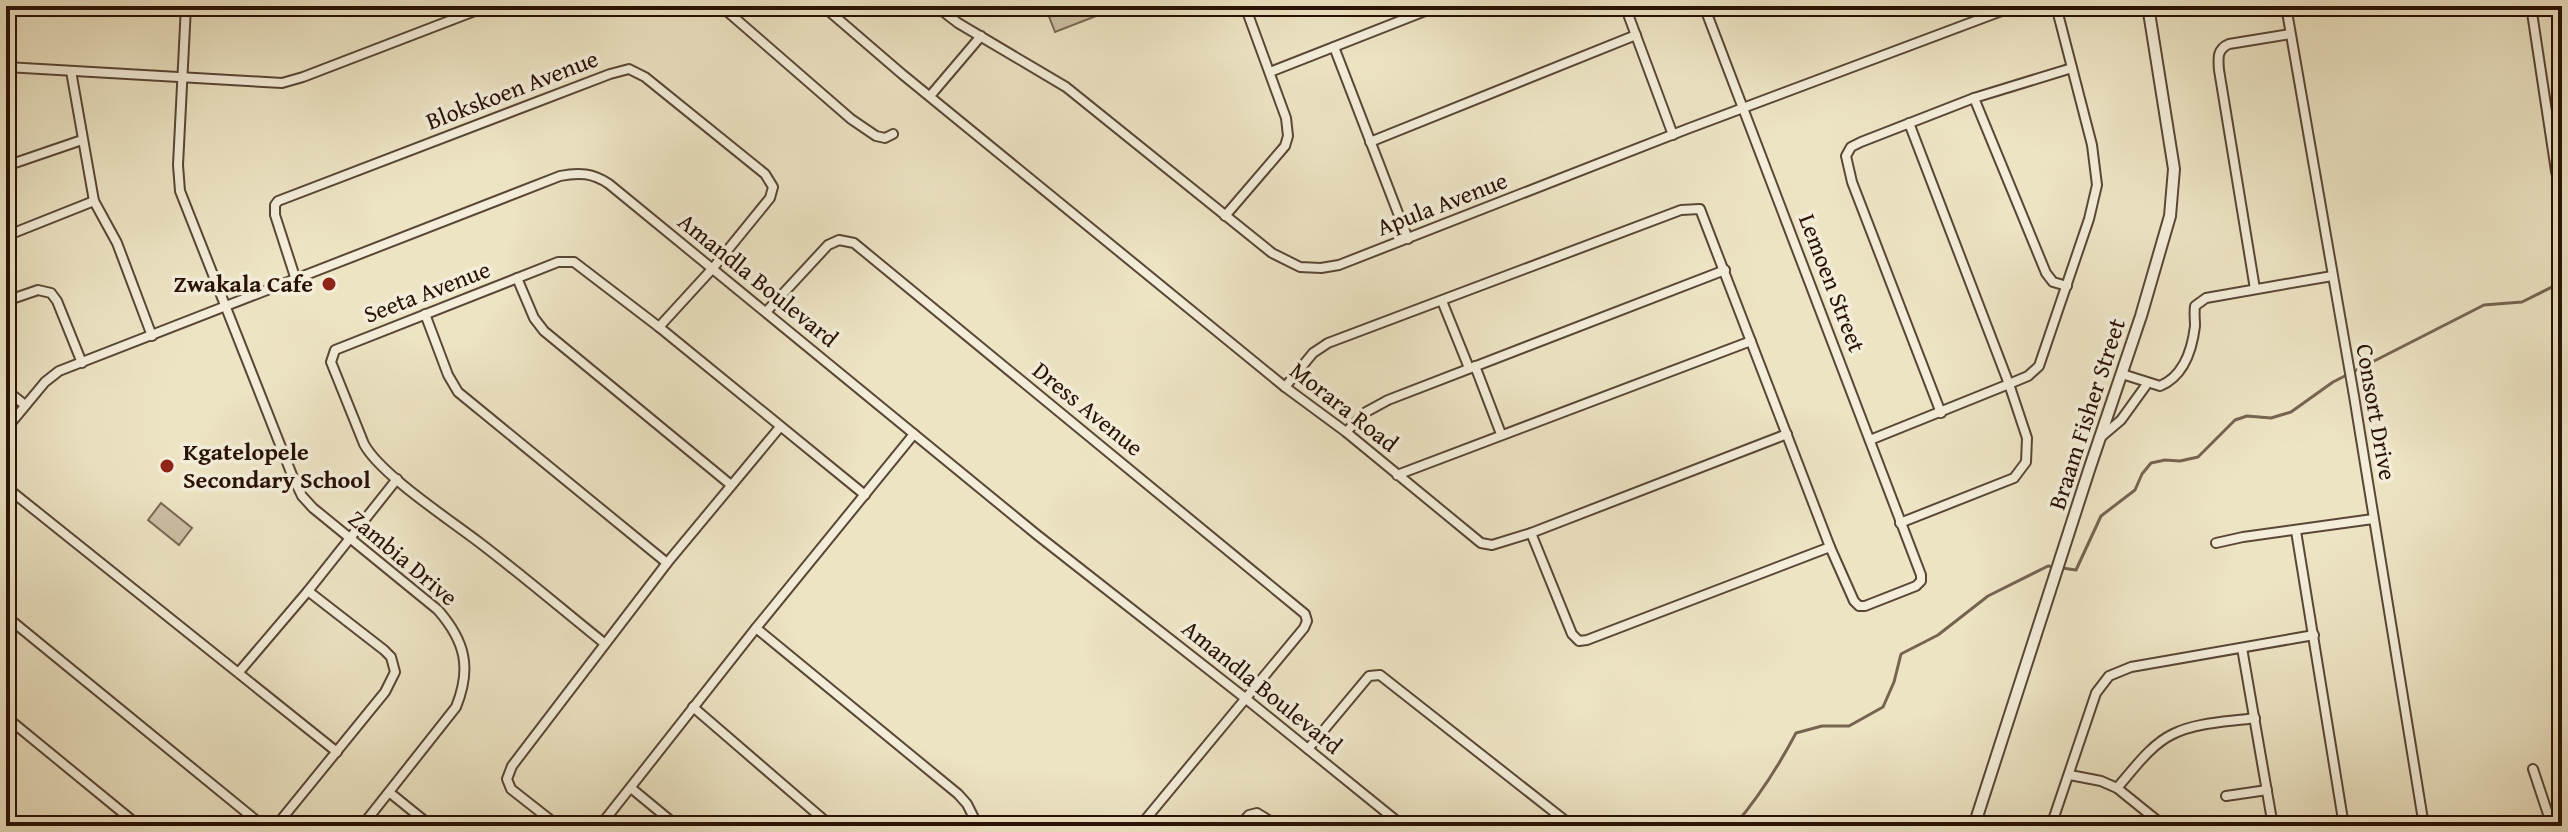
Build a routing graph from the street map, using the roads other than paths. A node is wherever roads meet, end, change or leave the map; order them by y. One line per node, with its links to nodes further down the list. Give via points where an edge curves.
1 (186, 6): 24 (street, Zambia Drive)
2 (488, 6): 24 (street, via 290,81)
3 (721, 6): 31 (street, via 851,119 876,136)
4 (823, 6): 25 (street, Morara Road)
5 (936, 6): 18 (street, Apula Avenue)
6 (1245, 6): 23 (street)
7 (1438, 6): 19 (street)
8 (1625, 6): 17 (street)
9 (1719, 6): 15 (street)
10 (2015, 6): 27 (street, Apula Avenue)
11 (2056, 6): 21 (street)
12 (2148, 6): 58 (street, Braam Fisher Street, via 2174,194 2164,244)
13 (2286, 6): 16 (street, Consort Drive)
14 (2531, 6): 30 (street)
15 (1705, 9): 27 (street, Lemoen Street)
16 (2290, 34): 43 (street, Consort Drive); 47 (street, via 2229,44 2218,55)
17 (1636, 35): 32 (street); 34 (street)
18 (981, 36): 25 (street); 38 (street, Apula Avenue, via 1066,87)
19 (1334, 47): 23 (street); 34 (street)
20 (6, 67): 22 (street)
21 (2072, 68): 26 (street); 46 (street, via 2097,185)
22 (71, 71): 24 (street); 33 (street)
23 (1270, 72): 38 (street, via 1288,136 1279,154)
24 (182, 78): 50 (street, Zambia Drive, via 179,185)
25 (930, 96): 61 (street, Morara Road)
26 (1974, 98): 28 (street); 46 (street, via 2042,265 2053,282)
27 (1745, 108): 32 (street, Apula Avenue); 72 (street, Lemoen Street)
28 (1909, 123): 59 (street); 64 (street, via 1854,145 1846,163)
29 (2562, 128): 30 (street)
30 (2550, 130): 36 (street)
31 (893, 134)
32 (1673, 135): 40 (street, Apula Avenue)
33 (82, 140): 35 (street); 37 (street)
34 (1370, 142): 40 (street)
35 (6, 166)
36 (2562, 196)
37 (94, 201): 39 (street); 54 (street, via 117,243)
38 (1225, 216): 40 (street, Apula Avenue, via 1279,257 1306,268 1339,265)
39 (6, 236)
40 (1408, 239)
41 (713, 268): 45 (street, Amandla Boulevard, via 609,184 578,173); 45 (street, Blokskoen Avenue, via 770,198 772,182 629,69 278,201 275,215); 51 (street, Amandla Boulevard); 53 (street, Blokskoen Avenue)
42 (1725, 270): 49 (street, via 1700,209 1681,210); 55 (street); 57 (street)
43 (2332, 276): 47 (street); 78 (street, Consort Drive)
44 (517, 278): 52 (street, Seeta Avenue); 53 (street, Seeta Avenue, via 558,262 574,262); 75 (street, via 544,331)
45 (296, 280): 50 (street, Amandla Boulevard)
46 (2067, 286): 59 (street, via 2039,366)
47 (2255, 289): 60 (street, via 2200,301 2182,371 2160,386)
48 (6, 301): 56 (street, via 38,290 51,293)
49 (1442, 301): 57 (street); 61 (street, via 1322,347)
50 (226, 308): 54 (street, Amandla Boulevard); 82 (street, Zambia Drive, via 297,488)
51 (766, 312): 68 (street, Amandla Boulevard); 93 (street, Dress Avenue, via 828,245 839,240 854,243 1303,611 1304,628)
52 (425, 314): 74 (street, Seeta Avenue, via 342,346 331,357 367,449); 85 (street, via 458,392)
53 (659, 327): 65 (street, Seeta Avenue)
54 (152, 336): 56 (street, Amandla Boulevard)
55 (1751, 341): 69 (street); 70 (street)
56 (82, 363): 63 (street, Amandla Boulevard, via 49,378)
57 (1472, 367): 67 (street, via 1380,404); 69 (street)
58 (2122, 374): 60 (street); 71 (street, Braam Fisher Street)
59 (2009, 384): 64 (street); 79 (street, via 2027,438 2028,454 2019,474)
60 (2147, 384): 71 (street)
61 (1285, 387): 67 (street, Morara Road)
62 (6, 390): 63 (street)
63 (25, 405): 66 (street, Amandla Boulevard)
64 (1941, 413): 72 (street)
65 (780, 427): 75 (street); 77 (street, Seeta Avenue)
66 (6, 429)
67 (1346, 432): 73 (street, Morara Road)
68 (914, 434): 77 (street); 93 (street, Amandla Boulevard)
69 (1501, 434): 73 (street)
70 (1787, 434): 81 (street, Morara Road); 84 (street)
71 (2100, 439): 122 (street, Braam Fisher Street)
72 (1870, 440): 79 (street, Lemoen Street)
73 (1397, 475): 81 (street, Morara Road, via 1481,543)
74 (397, 479): 82 (street); 90 (street, Seeta Avenue)
75 (731, 485): 85 (street)
76 (6, 487): 92 (street)
77 (865, 495): 88 (street)
78 (2373, 519): 80 (street); 127 (street, Consort Drive)
79 (1900, 523): 84 (street, Lemoen Street, via 1921,581 1865,606 1854,601)
80 (2296, 531): 83 (street); 89 (street)
81 (1531, 533): 84 (street, via 1579,641)
82 (350, 539): 86 (street); 104 (street, Zambia Drive, via 438,610 463,650 463,691 456,707)
83 (2216, 543)
84 (1830, 547)
85 (667, 563): 90 (street)
86 (308, 591): 92 (street); 98 (street, via 384,650 395,666 392,682)
87 (6, 616): 108 (street)
88 (756, 628): 94 (street); 116 (street, via 963,798)
89 (2314, 635): 91 (street); 126 (street)
90 (604, 643): 112 (street, via 508,774 511,789)
91 (2242, 648): 96 (street); 100 (street, via 2122,669 2109,676 2100,686)
92 (239, 672): 98 (street)
93 (1245, 698): 97 (street, Amandla Boulevard); 117 (street, Dress Avenue)
94 (693, 707): 101 (street); 115 (street)
95 (6, 717): 107 (street)
96 (2255, 718): 102 (street, via 2172,734); 103 (street)
97 (1308, 749): 120 (street, Amandla Boulevard); 121 (street, via 1369,676 1380,675)
98 (337, 752): 109 (street)
99 (2533, 769): 128 (street)
100 (2070, 775): 102 (street); 123 (street)
101 (631, 788): 113 (street); 114 (street)
102 (2117, 788): 124 (street)
103 (2267, 790): 105 (street); 125 (street)
104 (389, 792): 110 (street, Zambia Drive); 111 (street)
105 (2226, 796)
106 (2562, 822): 128 (street)
107 (139, 826)
108 (263, 826)
109 (276, 826)
110 (362, 826)
111 (431, 826)
112 (558, 826)
113 (600, 826)
114 (677, 826)
115 (831, 826)
116 (978, 826)
117 (1140, 826)
118 (1239, 826): 119 (street, via 1257,813)
119 (1278, 826)
120 (1403, 826)
121 (1572, 826)
122 (1974, 826)
123 (2051, 826)
124 (2164, 826)
125 (2273, 826)
126 (2344, 826)
127 (2424, 826)
128 (2553, 826)

